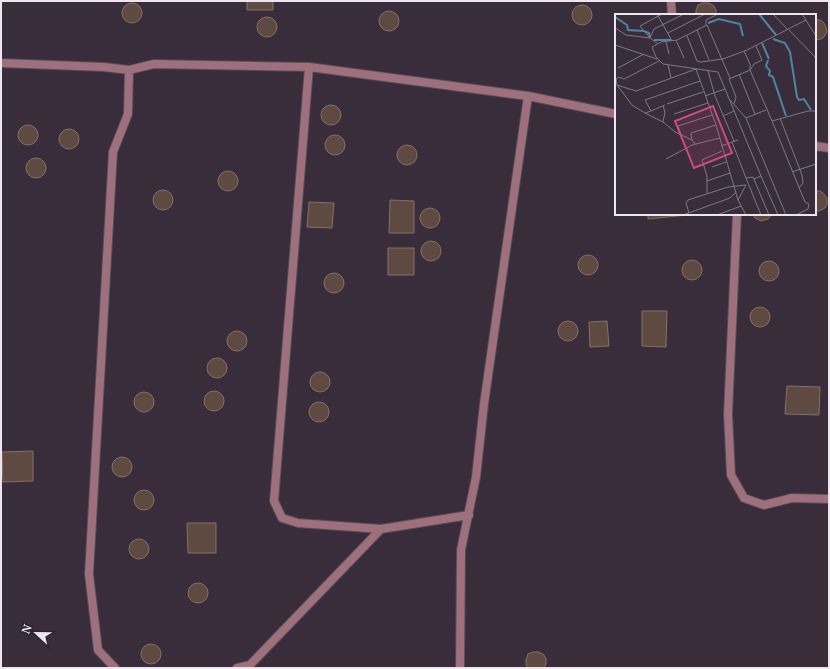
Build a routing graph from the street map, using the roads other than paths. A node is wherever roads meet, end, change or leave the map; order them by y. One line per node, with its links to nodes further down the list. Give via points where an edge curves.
1 (671, 1): 2 (street)
2 (672, 14)
3 (1, 63): 5 (street)
4 (309, 67): 5 (street, via 154,64); 6 (street); 13 (street, via 274,501 282,518 298,523)
5 (129, 70): 15 (street, via 128,114 113,152 89,574 98,650)
6 (528, 96): 7 (street); 12 (street)
7 (615, 114)
8 (816, 146): 9 (street)
9 (829, 148)
10 (737, 215): 11 (street, via 728,414 731,475 744,498 764,505 792,498)
11 (829, 499)
12 (469, 514): 13 (street); 17 (street, via 461,550)
13 (381, 530): 14 (street)
14 (248, 667): 16 (street)
15 (115, 668)
16 (237, 668)
17 (460, 668)

